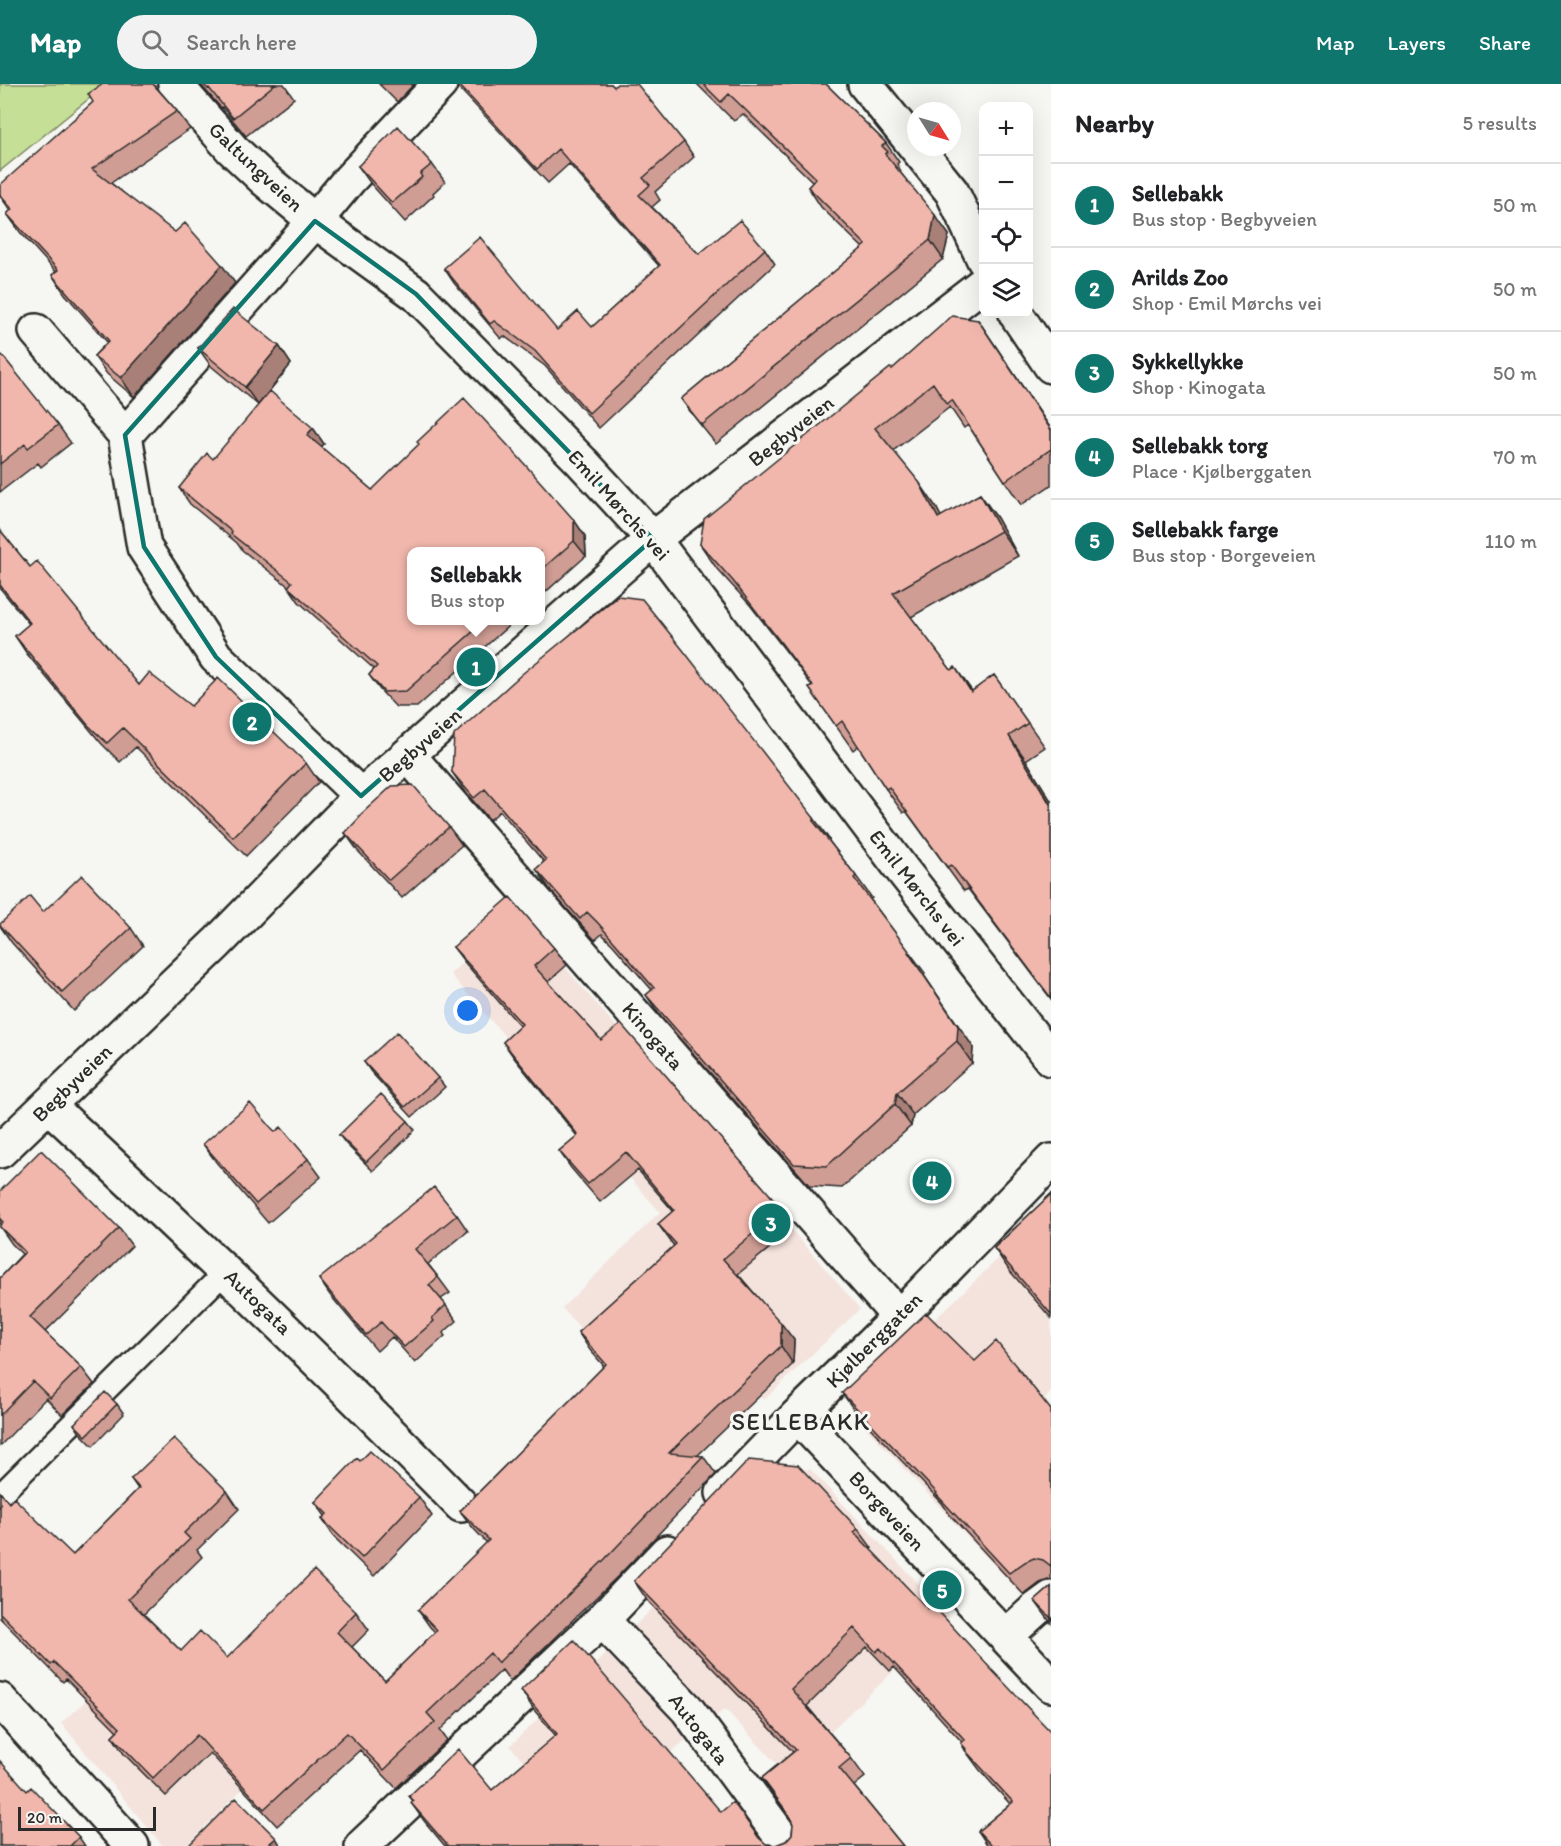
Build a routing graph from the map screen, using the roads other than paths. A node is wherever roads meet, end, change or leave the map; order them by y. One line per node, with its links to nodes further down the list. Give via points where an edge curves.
1 (175, 84): 4 (street, Galtungveien, via 232,149)
2 (440, 84): 4 (street)
3 (866, 84): 5 (street, via 952,192)
4 (315, 221): 10 (street); 11 (street, Emil Mørchs vei, via 416,294)
5 (979, 249)
6 (979, 287): 11 (street, Begbyveien)
7 (1019, 318): 9 (street)
8 (36, 331): 10 (street)
9 (1051, 366)
10 (125, 435): 13 (street, via 144,547 216,657)
11 (653, 539): 12 (street, Begbyveien); 14 (street, Emil Mørchs vei, via 903,871)
12 (408, 756): 13 (street, Begbyveien); 19 (street, Kinogata)
13 (361, 796): 15 (street, Begbyveien, via 217,944)
14 (1051, 1059)
15 (49, 1106): 16 (street, Begbyveien); 18 (street, Autogata)
16 (0, 1151)
17 (1051, 1161): 19 (street, Kjølberggaten)
18 (226, 1271): 21 (lane); 22 (street, Autogata)
19 (899, 1317): 20 (street, Kjølberggaten)
20 (797, 1416): 24 (street, Kjølberggaten); 25 (street, Borgeveien)
21 (0, 1495)
22 (461, 1505)
23 (1051, 1598): 25 (street)
24 (602, 1620): 29 (street, Kjølberggaten); 30 (street, Autogata, via 687,1709)
25 (1006, 1636): 26 (street, Borgeveien)
26 (1051, 1685)
27 (0, 1700): 28 (street)
28 (132, 1846)
29 (362, 1846)
30 (788, 1846)

